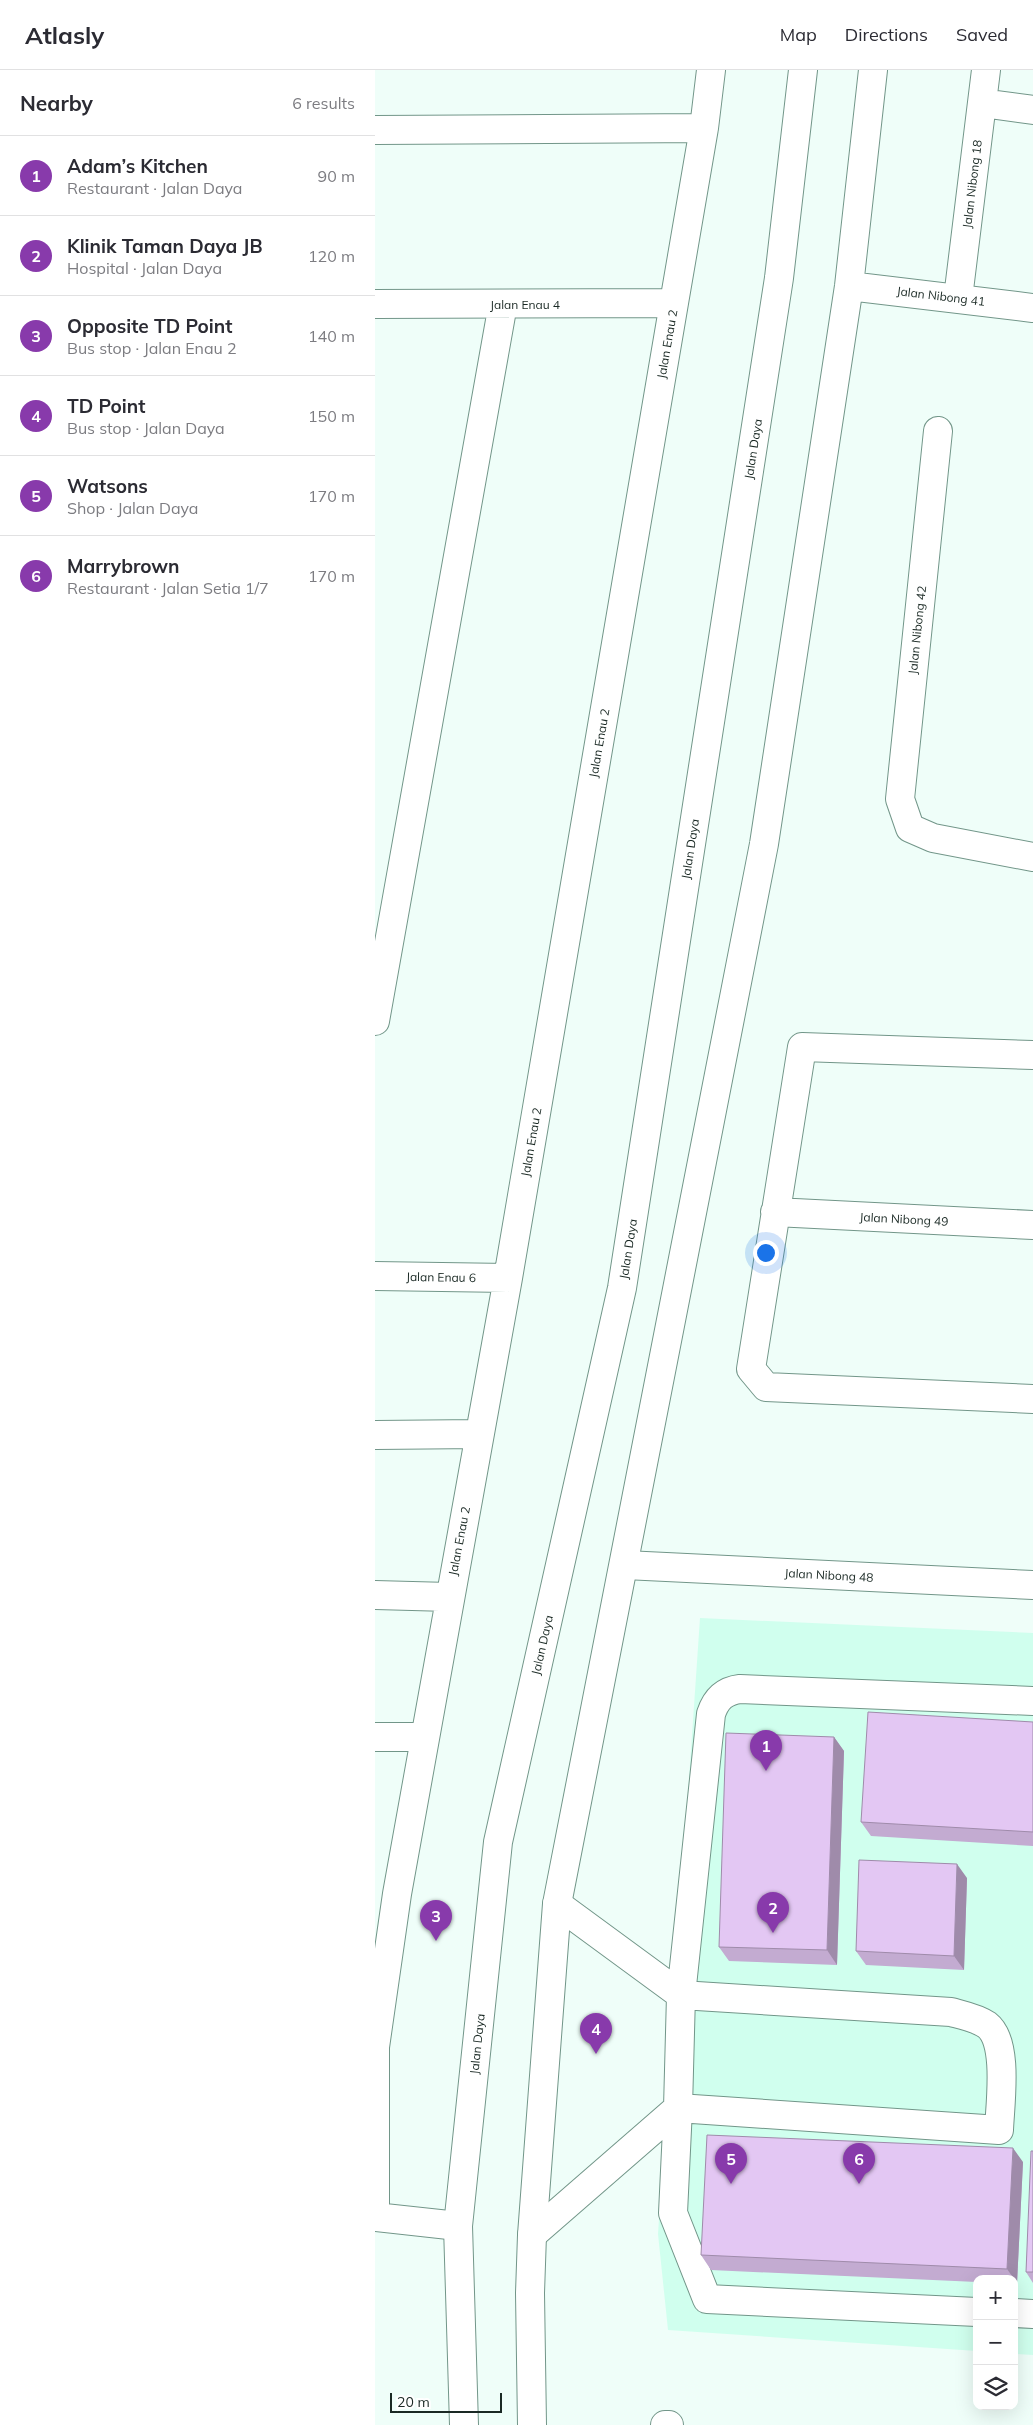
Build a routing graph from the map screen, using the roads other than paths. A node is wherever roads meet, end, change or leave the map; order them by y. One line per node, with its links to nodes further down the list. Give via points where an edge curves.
1 (711, 70): 7 (main road, Jalan Enau 2)
2 (803, 70): 39 (main road, Jalan Daya, via 779,278 622,1288 498,1842)
3 (873, 70): 9 (main road)
4 (986, 70): 5 (main road, Jalan Nibong 18)
5 (982, 103): 6 (main road); 10 (main road, Jalan Nibong 18)
6 (1033, 110)
7 (704, 128): 8 (main road); 11 (main road, Jalan Enau 2)
8 (375, 130)
9 (849, 286): 10 (main road, Jalan Nibong 41); 26 (main road, via 764,844)
10 (958, 298): 14 (main road, Jalan Nibong 41)
11 (674, 303): 13 (main road, Jalan Enau 4); 22 (main road, Jalan Enau 2)
12 (375, 304): 13 (main road, Jalan Enau 4)
13 (503, 304): 17 (main road)
14 (1033, 308)
15 (938, 431): 16 (main road, Jalan Nibong 42, via 900,799 909,828 933,838)
16 (1033, 856)
17 (375, 1021)
18 (1033, 1056): 19 (main road, via 802,1047)
19 (775, 1212): 20 (main road, Jalan Nibong 49); 23 (main road, via 751,1369 766,1387)
20 (1033, 1225)
21 (375, 1276): 22 (main road, Jalan Enau 6)
22 (508, 1278): 24 (main road, Jalan Enau 2)
23 (1033, 1400)
24 (479, 1434): 25 (main road); 29 (main road, Jalan Enau 2)
25 (375, 1435)
26 (625, 1565): 27 (main road, Jalan Nibong 48); 34 (main road)
27 (1033, 1585)
28 (375, 1595): 29 (main road)
29 (449, 1597): 32 (main road, Jalan Enau 2)
30 (1033, 1700): 35 (main road, via 740,1689 730,1690 721,1696 711,1714)
31 (375, 1737): 32 (main road)
32 (425, 1737): 33 (main road, Jalan Enau 2)
33 (386, 1894): 36 (main road, Jalan Enau 2)
34 (557, 1904): 35 (main road); 40 (main road)
35 (681, 1995): 37 (main road); 37 (main road, via 951,2012 987,2025 997,2036 1001,2077 999,2130)
36 (375, 2047): 38 (main road, Jalan Enau 2)
37 (678, 2108): 40 (main road); 41 (main road, via 673,2213 707,2299)
38 (375, 2216): 39 (main road)
39 (458, 2226): 44 (main road, Jalan Daya)
40 (532, 2236): 45 (main road)
41 (973, 2312)
42 (1018, 2313): 43 (main road)
43 (1033, 2314)
44 (464, 2425)
45 (532, 2425)

